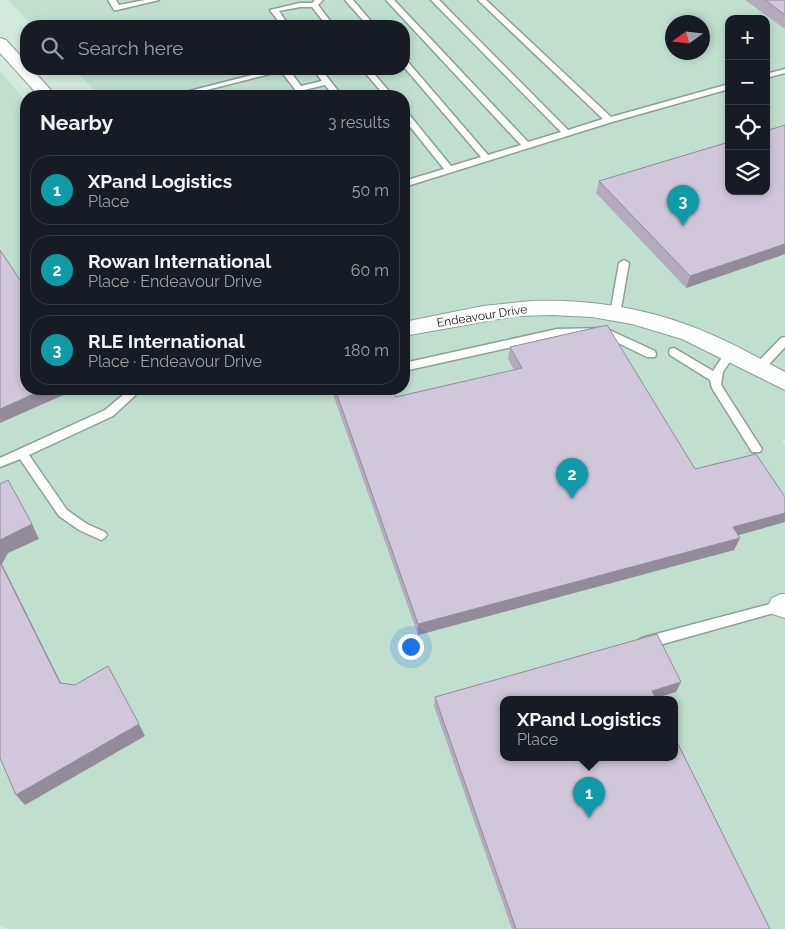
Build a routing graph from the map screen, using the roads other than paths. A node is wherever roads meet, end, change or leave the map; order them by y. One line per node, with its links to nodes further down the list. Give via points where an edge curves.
1 (112, 0): 2 (lane, via 117,8)
2 (155, 0)
3 (349, 0): 10 (lane)
4 (390, 0): 11 (lane)
5 (435, 0): 32 (lane)
6 (482, 0): 30 (lane)
7 (317, 3): 8 (lane, via 274,10); 9 (lane)
8 (282, 20)
9 (327, 20)
10 (367, 20)
11 (409, 20)
12 (410, 21): 33 (lane)
13 (0, 43): 14 (street)
14 (20, 65)
15 (410, 70): 34 (lane)
16 (785, 70): 22 (lane)
17 (29, 75): 26 (street)
18 (259, 75): 27 (lane)
19 (288, 75): 25 (lane)
20 (322, 75): 23 (lane)
21 (371, 75): 29 (lane)
22 (770, 75)
23 (327, 82): 25 (lane); 28 (lane)
24 (725, 87): 30 (lane)
25 (299, 89)
26 (43, 90)
27 (198, 90)
28 (333, 90)
29 (384, 90)
30 (609, 120): 32 (lane)
31 (410, 121): 35 (lane)
32 (566, 133): 33 (lane)
33 (526, 145): 34 (lane)
34 (486, 158): 35 (lane)
35 (449, 169): 36 (lane)
36 (410, 181)
37 (624, 263): 38 (lane)
38 (615, 314): 39 (street, Endeavour Drive, via 574,308 532,308); 43 (street, Endeavour Drive, via 690,334)
39 (410, 327)
40 (785, 341): 45 (lane)
41 (674, 352): 46 (lane)
42 (651, 354): 44 (lane, via 605,332 557,333)
43 (730, 354): 45 (street, Endeavour Drive); 46 (lane)
44 (410, 366)
45 (758, 369): 47 (street, Endeavour Drive)
46 (715, 378): 49 (lane, via 716,385)
47 (785, 382)
48 (130, 395): 50 (lane, via 109,413)
49 (756, 449)
50 (22, 453): 51 (lane); 52 (lane, via 63,513)
51 (0, 463)
52 (101, 535)
53 (783, 606): 54 (lane)
54 (637, 645)

